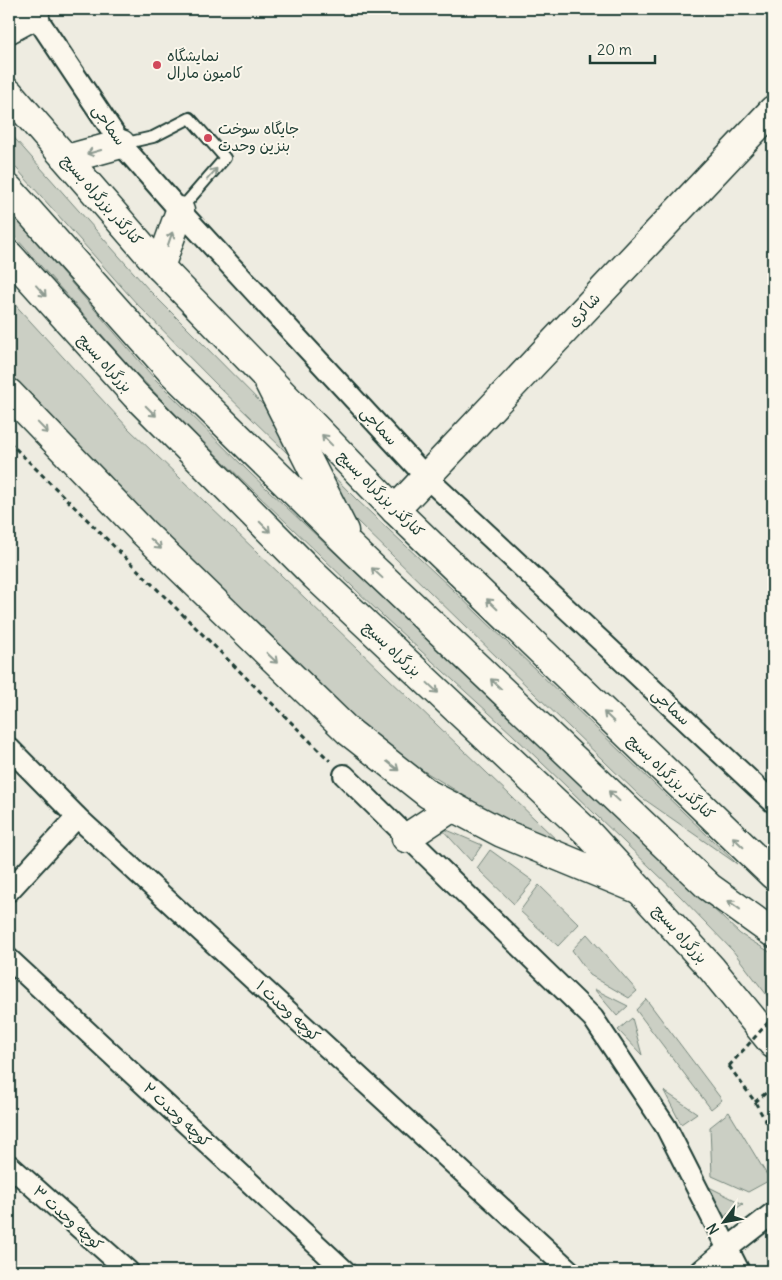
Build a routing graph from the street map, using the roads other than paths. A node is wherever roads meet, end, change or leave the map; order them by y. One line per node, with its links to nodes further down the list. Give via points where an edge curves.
1 (33, 12): 2 (main road); 5 (street, سماجی)
2 (9, 29)
3 (9, 93): 6 (main road, کنارگذر بزرگراه بسیج)
4 (773, 110): 13 (main road, شاکری)
5 (121, 144): 6 (main road, one-way to 6); 8 (street, سماجی); 8 (lane, one-way to 5, via 225,158 220,152 190,118 153,136)
6 (67, 159): 10 (main road, کنارگذر بزرگراه بسیج)
7 (9, 189): 15 (main road, via 171,371)
8 (180, 211): 10 (main road, one-way to 8); 13 (street, سماجی)
9 (9, 255): 23 (main road, بزرگراه بسیج, one-way to 23, via 148,409 315,576 587,832)
10 (160, 266): 11 (main road, کنارگذر بزرگراه بسیج)
11 (266, 377): 14 (main road, کنارگذر بزرگراه بسیج, one-way to 11); 15 (main road)
12 (9, 393): 19 (main road, one-way to 19, via 150,538 348,731 428,794)
13 (426, 477): 14 (main road, شاکری); 18 (street, سماجی)
14 (395, 510): 22 (main road, کنارگذر بزرگراه بسیج, one-way to 14)
15 (354, 550): 25 (main road, one-way to 15, via 709,887)
16 (9, 748): 20 (street, کوچه وحدت ۱)
17 (344, 775): 21 (street)
18 (773, 802)
19 (453, 807): 21 (main road); 23 (main road, via 502,834)
20 (77, 817): 24 (street); 33 (street, کوچه وحدت ۱)
21 (406, 838): 30 (street, via 593,1018 666,1126)
22 (773, 876)
23 (640, 890): 27 (main road, بزرگراه بسیج)
24 (9, 891)
25 (773, 933)
26 (9, 959): 32 (street, کوچه وحدت ۲)
27 (773, 1044)
28 (9, 1165): 31 (street, کوچه وحدت ۳)
29 (773, 1213): 30 (street)
30 (728, 1248): 34 (street); 35 (street)
31 (128, 1271)
32 (345, 1271)
33 (570, 1271)
34 (701, 1271)
35 (739, 1271)

